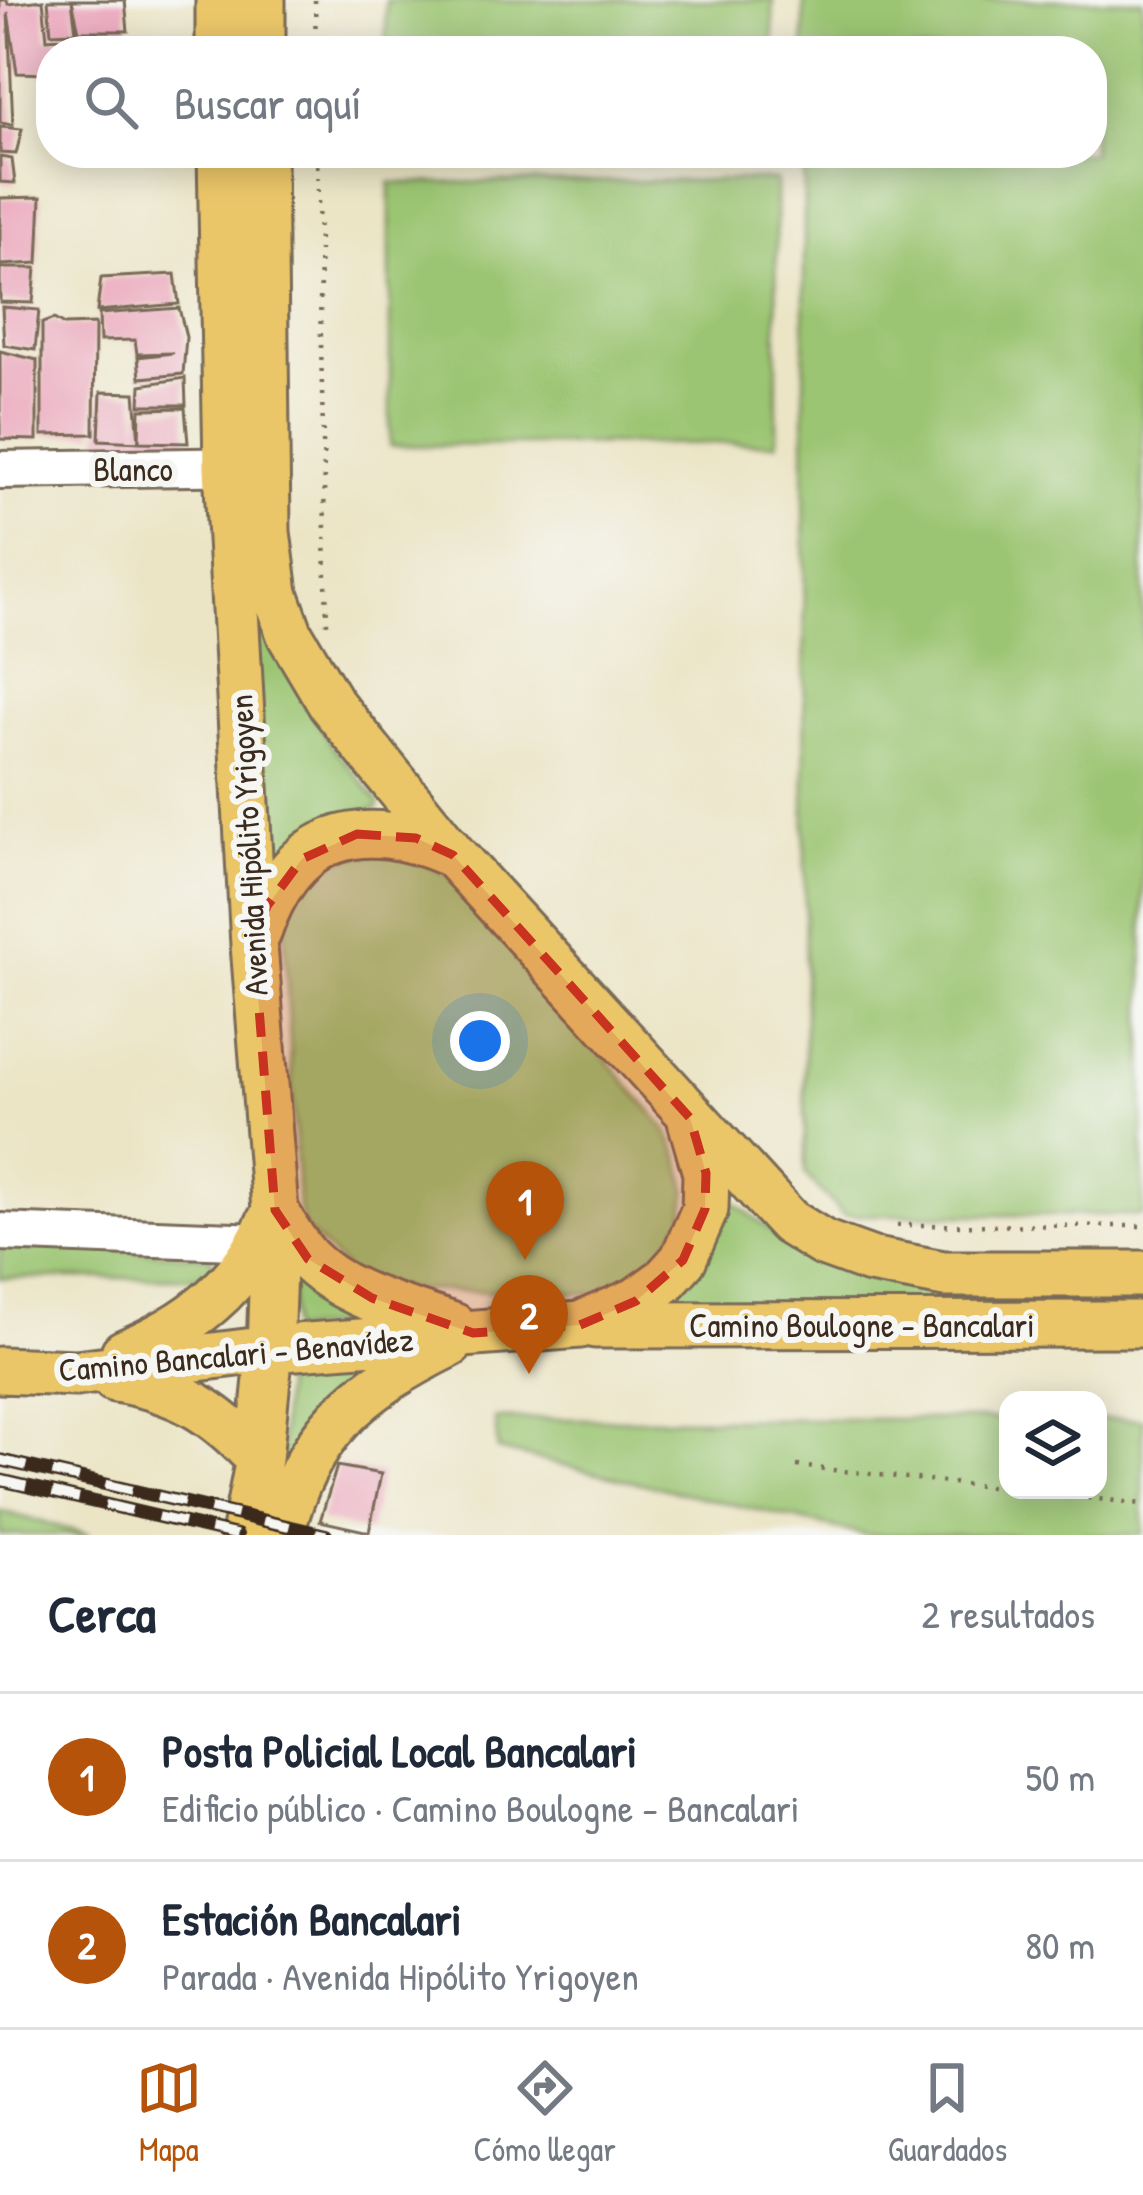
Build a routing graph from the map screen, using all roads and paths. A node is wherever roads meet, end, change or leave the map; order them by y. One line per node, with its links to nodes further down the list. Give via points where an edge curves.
1 (219, 0): 4 (main road)
2 (262, 0): 5 (main road)
3 (315, 0): 6 (path)
4 (220, 36)
5 (262, 36)
6 (316, 36)
7 (222, 168): 10 (main road, Avenida Hipólito Yrigoyen)
8 (262, 168): 10 (main road, Avenida Hipólito Yrigoyen)
9 (317, 168): 12 (path)
10 (246, 467): 11 (street, Blanco); 13 (main road, Avenida Hipólito Yrigoyen, via 275,593 298,650 331,704); 14 (main road, Avenida Hipólito Yrigoyen)
11 (0, 470)
12 (327, 628)
13 (453, 855): 14 (main road, via 391,833 357,833 323,846 281,879); 15 (main road, Camino Boulogne - Bancalari)
14 (254, 945): 16 (main road, Avenida Hipólito Yrigoyen)
15 (690, 1118): 20 (main road, Camino Boulogne - Bancalari, via 789,1222 854,1255 944,1274); 22 (main road, via 706,1173 705,1209 683,1260 636,1301)
16 (268, 1226): 19 (street); 23 (main road, via 334,1279); 24 (main road, Avenida Hipólito Yrigoyen); 26 (main road, via 237,1279 190,1321)
17 (877, 1226): 18 (path)
18 (1143, 1226)
19 (0, 1232)
20 (1143, 1274)
21 (1143, 1324): 22 (main road, Camino Boulogne - Bancalari)
22 (580, 1325): 23 (main road, Camino Bancalari - Benavídez)
23 (472, 1333): 24 (main road, Camino Bancalari - Benavídez); 33 (main road, via 350,1404 310,1460)
24 (270, 1349): 26 (main road, Camino Bancalari - Benavídez); 27 (main road, Avenida Hipólito Yrigoyen)
25 (0, 1370): 26 (main road, Camino Bancalari - Benavídez)
26 (76, 1373): 27 (main road, via 186,1399)
27 (259, 1459): 32 (main road, Avenida Hipólito Yrigoyen)
28 (797, 1466): 29 (path)
29 (999, 1489)
30 (1096, 1499): 31 (path)
31 (1143, 1504)
32 (244, 1535)
33 (281, 1535)

